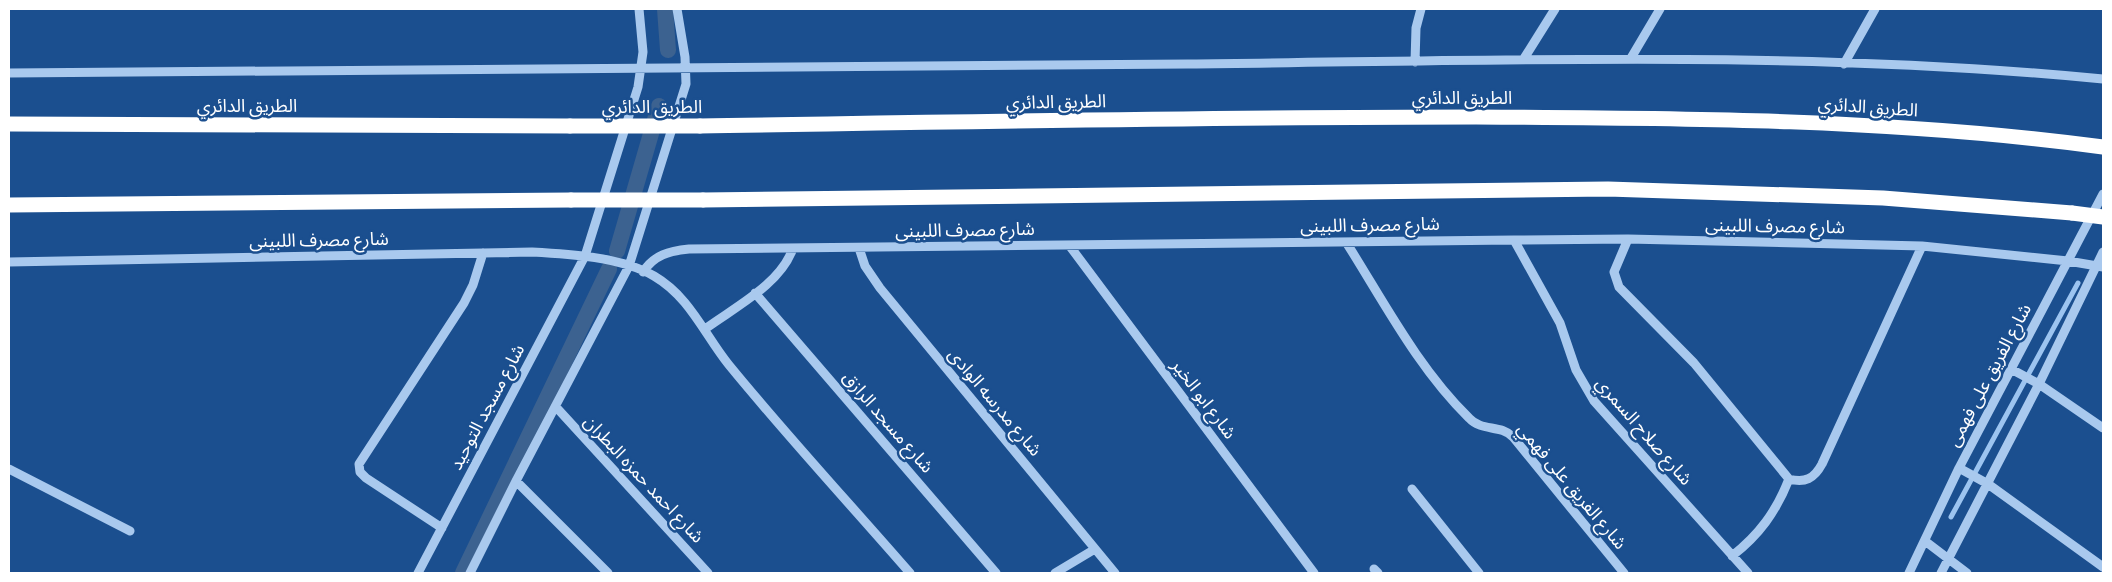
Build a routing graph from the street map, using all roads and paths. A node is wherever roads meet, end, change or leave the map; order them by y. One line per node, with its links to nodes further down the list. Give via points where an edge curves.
1 (639, 9): 12 (street, شارع مسجد التوحيد)
2 (677, 9): 11 (street)
3 (1421, 9): 9 (street, via 1416,28)
4 (1555, 9): 8 (street)
5 (1660, 9): 7 (street)
6 (1875, 9): 10 (street)
7 (1631, 58): 8 (street); 10 (street)
8 (1523, 60): 9 (street)
9 (1415, 62): 11 (street)
10 (1844, 64): 14 (street, via 2032,72)
11 (686, 70): 12 (street); 32 (street, via 683,98)
12 (641, 71): 13 (street); 29 (street, شارع مسجد التوحيد)
13 (9, 73)
14 (2103, 79)
15 (9, 124): 16 (highway, الطريق الدائري, bridge, via 700,126 1306,117 1622,117 1845,124)
16 (2103, 148)
17 (2103, 194): 30 (street, شارع الفريق على فهمى)
18 (9, 205): 19 (highway, bridge, via 1608,189 1846,196)
19 (2103, 217)
20 (1628, 239): 21 (street, شارع مصرف اللبينى); 24 (street, شارع مصرف اللبينى); 43 (street, via 1614,272 1619,287 1694,363)
21 (1514, 240): 22 (street, شارع مصرف اللبينى); 51 (street, شارع صلاح السمري, via 1560,323 1584,387)
22 (1346, 242): 23 (street, شارع مصرف اللبينى); 64 (street, شارع الفريق على فهمي, via 1421,361 1469,419 1478,426 1507,431)
23 (1069, 245): 26 (street, شارع مصرف اللبينى); 62 (street, شارع ابو الخير)
24 (1922, 246): 30 (street, شارع مصرف اللبينى); 43 (street, via 1817,474 1799,482)
25 (794, 248): 26 (street, شارع مصرف اللبينى); 34 (street, شارع مصرف اللبينى, via 677,250 655,257); 35 (street, via 775,277)
26 (858, 248): 50 (street, شارع مدرسه الوادى, via 865,266 880,288)
27 (2103, 252): 33 (street)
28 (482, 253): 29 (street, شارع مصرف اللبينى); 31 (street, شارع مصرف اللبينى); 47 (street, via 464,304 359,464 360,472 366,478)
29 (585, 256): 32 (street, شارع مصرف اللبينى); 47 (street, شارع مسجد التوحيد)
30 (2068, 261): 33 (street, شارع مصرف اللبينى); 37 (street, شارع الفريق على فهمى)
31 (9, 262)
32 (629, 266): 34 (street, شارع مصرف اللبينى); 39 (street)
33 (2100, 266): 38 (street)
34 (644, 272): 36 (street, شارع مصرف اللبينى, via 681,297)
35 (755, 292): 36 (street); 59 (street, شارع مسجد الرازق)
36 (705, 329): 58 (street, شارع مصرف اللبينى, via 729,364)
37 (2014, 371): 38 (street); 42 (street, شارع الفريق على فهمى)
38 (2036, 382): 40 (street); 45 (street)
39 (556, 407): 44 (street); 57 (street, شارع احمد حمزه البطران)
40 (2103, 428)
41 (9, 470): 48 (street)
42 (1962, 470): 45 (street); 49 (street, شارع الفريق على فهمى)
43 (1789, 479): 51 (street, via 1768,521 1752,541)
44 (516, 481): 55 (street); 56 (street)
45 (1985, 482): 52 (street); 53 (street)
46 (1412, 489): 63 (street)
47 (442, 528): 54 (street, شارع مسجد التوحيد)
48 (130, 531)
49 (1925, 541): 52 (street); 66 (street, شارع الفريق على فهمى)
50 (1095, 548): 60 (street); 61 (street, شارع مدرسه الوادى)
51 (1732, 556): 65 (street, شارع صلاح السمري)
52 (1948, 559): 67 (street); 68 (street)
53 (2103, 566)
54 (418, 573)
55 (470, 573)
56 (608, 573)
57 (708, 573)
58 (910, 573)
59 (996, 573)
60 (1055, 573)
61 (1115, 573)
62 (1314, 573)
63 (1479, 573)
64 (1624, 573)
65 (1748, 573)
66 (1909, 573)
67 (1940, 573)
68 (1967, 573)

